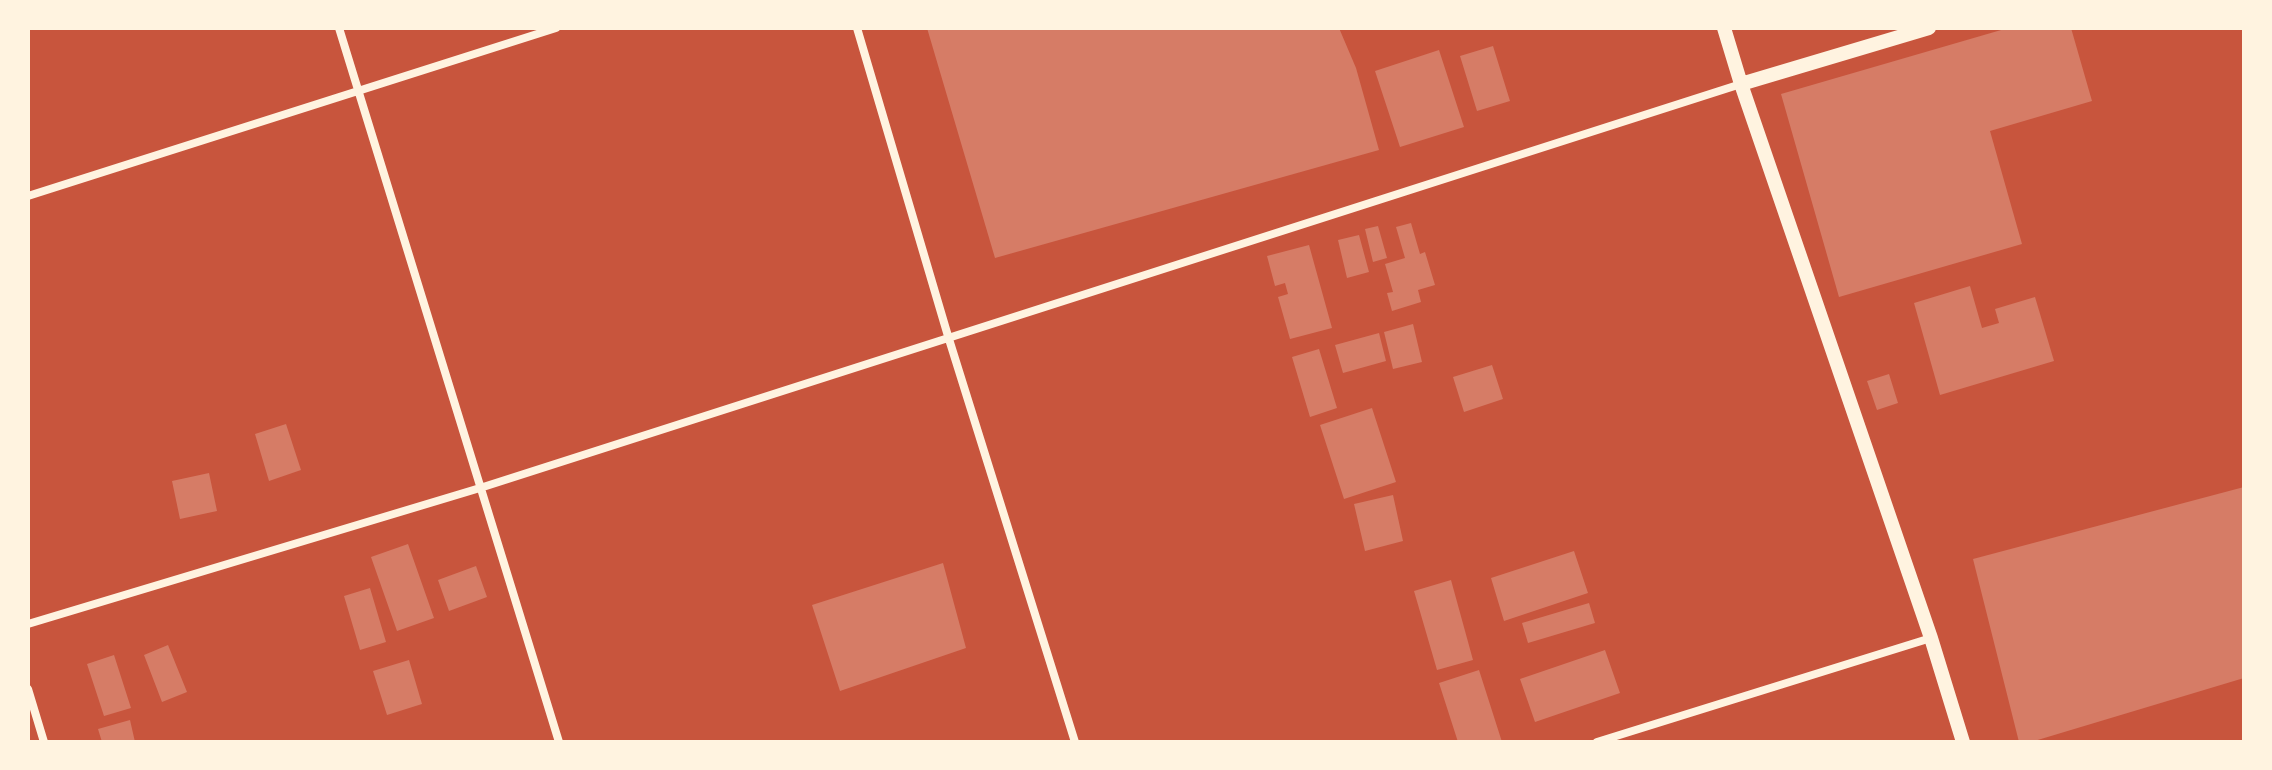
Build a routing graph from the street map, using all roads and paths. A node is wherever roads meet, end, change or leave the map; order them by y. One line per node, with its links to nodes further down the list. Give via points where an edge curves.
1 (339, 28): 7 (street)
2 (556, 28): 7 (street)
3 (857, 28): 9 (street)
4 (1724, 28): 6 (street)
5 (1929, 28): 6 (street)
6 (1741, 84): 9 (street); 12 (street)
7 (360, 90): 8 (street); 10 (street)
8 (28, 196)
9 (948, 336): 10 (street); 16 (street)
10 (480, 488): 11 (street); 15 (street)
11 (28, 624)
12 (1931, 638): 17 (street); 18 (street)
13 (28, 689): 14 (street)
14 (44, 742)
15 (559, 742)
16 (1075, 742)
17 (1597, 742)
18 (1963, 742)

